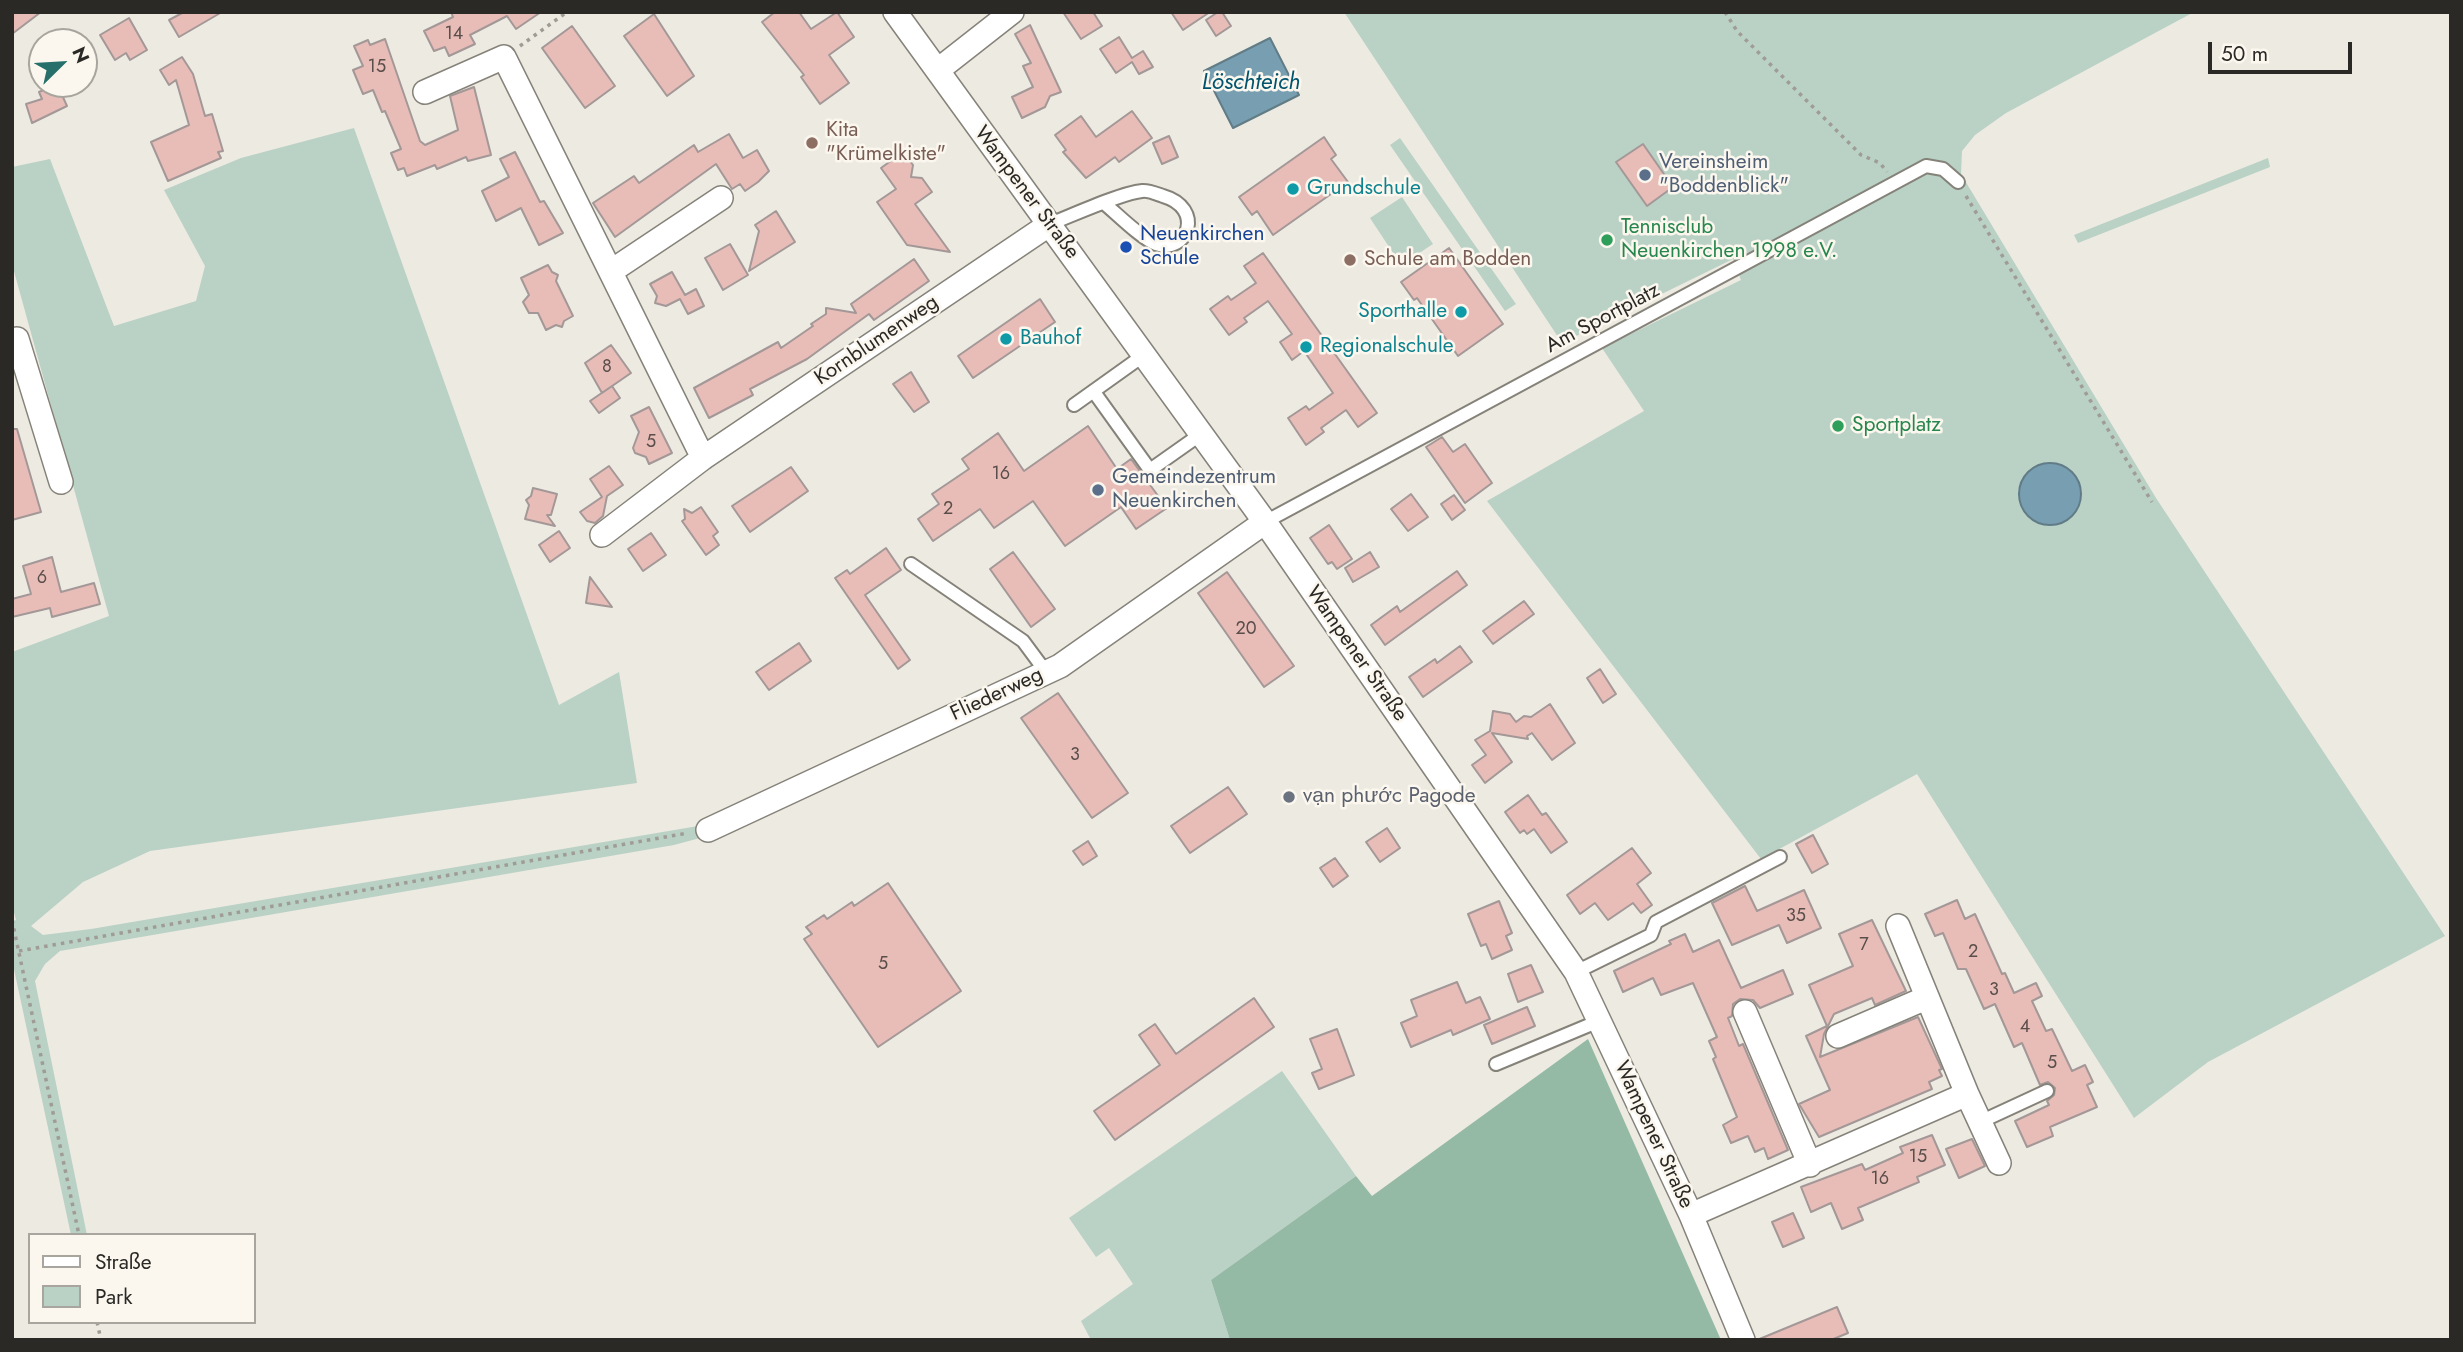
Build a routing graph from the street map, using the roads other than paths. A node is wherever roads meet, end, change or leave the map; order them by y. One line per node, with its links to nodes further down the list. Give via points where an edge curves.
1 (895, 12): 3 (street, Wampener Straße)
2 (1012, 12): 3 (street)
3 (938, 70): 8 (street, Wampener Straße)
4 (425, 92): 9 (street, via 504,57)
5 (1958, 182): 17 (lane, Am Sportplatz, via 1943,169 1926,166)
6 (721, 198): 9 (street)
7 (1105, 204): 7 (lane, via 1156,244 1173,244 1186,234 1190,221 1186,209 1173,198 1143,190); 8 (lane)
8 (1050, 224): 11 (street, Wampener Straße); 15 (street, Kornblumenweg)
9 (612, 270): 15 (street)
10 (12, 340): 16 (street, via 17,338)
11 (1144, 355): 12 (lane); 14 (street, Wampener Straße)
12 (1094, 392): 13 (lane); 14 (lane, via 1150,470)
13 (1074, 405)
14 (1200, 434): 17 (street, Wampener Straße)
15 (703, 457): 18 (street, Kornblumenweg)
16 (61, 482)
17 (1265, 522): 20 (street, Fliederweg); 24 (street, Wampener Straße)
18 (602, 535)
19 (911, 564): 20 (lane, via 1023,641)
20 (1046, 672): 21 (street, Fliederweg)
21 (708, 830)
22 (1780, 857): 24 (lane, via 1656,922 1651,935)
23 (1898, 926): 25 (street)
24 (1576, 972): 27 (street, Wampener Straße)
25 (1926, 998): 28 (street); 31 (street)
26 (1745, 1012): 34 (street)
27 (1599, 1021): 29 (lane); 35 (street, Wampener Straße)
28 (1838, 1036)
29 (1496, 1064)
30 (2047, 1091): 32 (lane)
31 (1967, 1094): 32 (street); 34 (street)
32 (1980, 1122): 33 (street)
33 (1999, 1163)
34 (1810, 1165): 35 (street)
35 (1691, 1214): 36 (street, Wampener Straße)
36 (1743, 1340)

